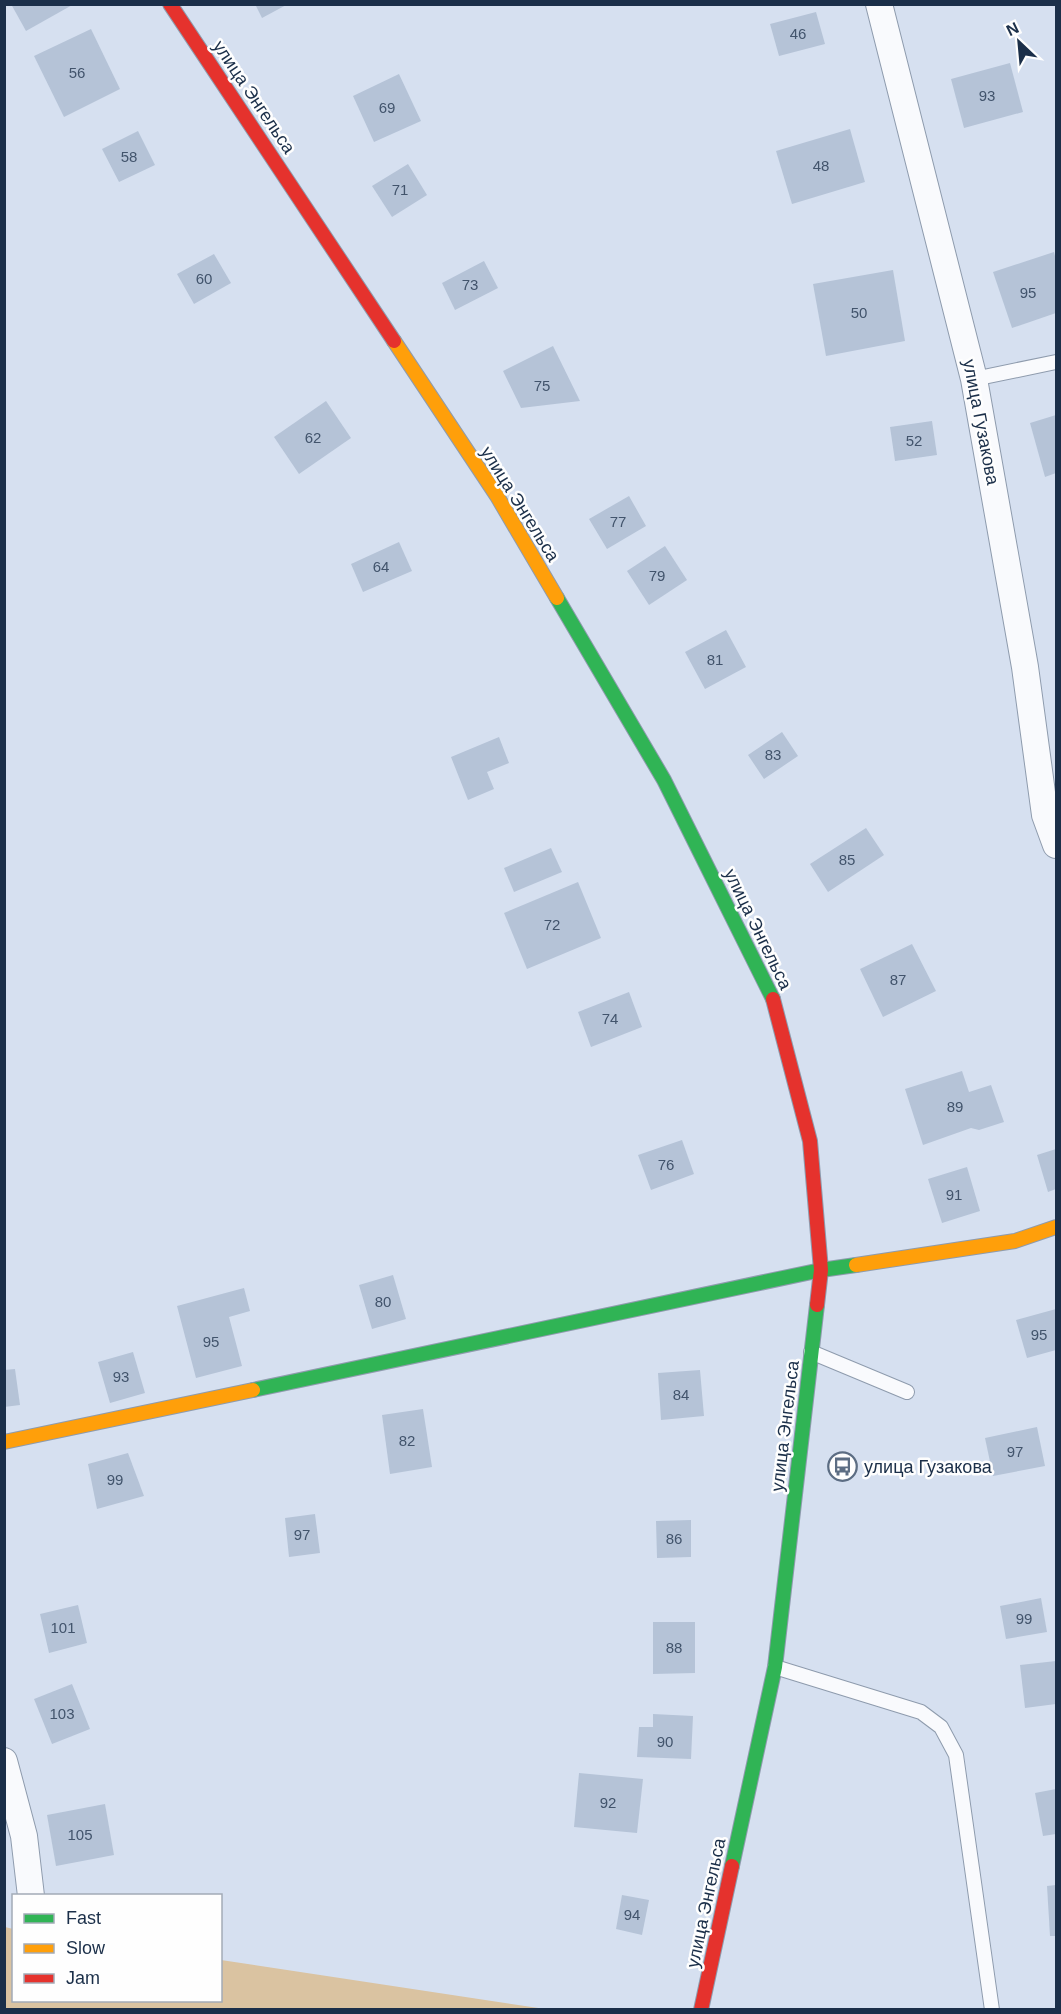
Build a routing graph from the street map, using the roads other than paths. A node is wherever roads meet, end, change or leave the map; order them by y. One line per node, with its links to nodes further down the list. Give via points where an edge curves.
1 (170, 4): 7 (main road, улица Энгельса, via 496,496 664,780 772,994 810,1141)
2 (879, 4): 4 (street, улица Гузакова)
3 (1056, 363): 4 (lane)
4 (974, 379): 5 (street, улица Гузакова, via 1025,668 1045,815)
5 (1056, 845)
6 (1056, 1227): 7 (main road, via 1015,1241)
7 (821, 1270): 8 (main road, улица Энгельса); 10 (main road)
8 (812, 1352): 9 (lane); 11 (main road, улица Энгельса)
9 (907, 1392)
10 (4, 1442)
11 (776, 1667): 14 (main road, улица Энгельса); 15 (lane, via 921,1712 941,1727 956,1755)
12 (4, 1761): 13 (street, via 24,1836)
13 (31, 1894)
14 (701, 2010)
15 (992, 2010)

